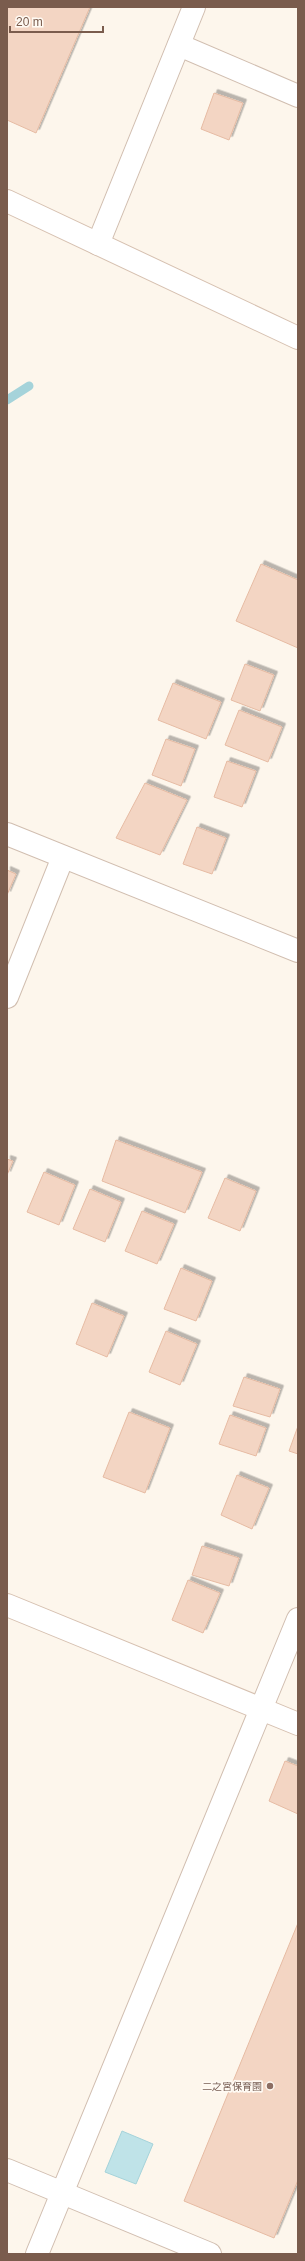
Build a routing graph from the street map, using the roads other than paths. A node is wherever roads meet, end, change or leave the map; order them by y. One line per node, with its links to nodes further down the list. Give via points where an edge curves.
1 (194, 7): 2 (street)
2 (179, 45): 3 (street); 5 (street)
3 (298, 96)
4 (7, 201): 5 (street)
5 (98, 244): 6 (street)
6 (298, 338)
7 (7, 834): 8 (street)
8 (63, 857): 9 (street); 10 (street)
9 (298, 951)
10 (7, 997)
11 (7, 1605): 13 (street)
12 (298, 1619): 13 (street)
13 (261, 1709): 14 (street); 16 (street)
14 (298, 1724)
15 (7, 2170): 16 (street)
16 (61, 2193): 17 (street); 18 (street)
17 (37, 2254)
18 (210, 2254)

